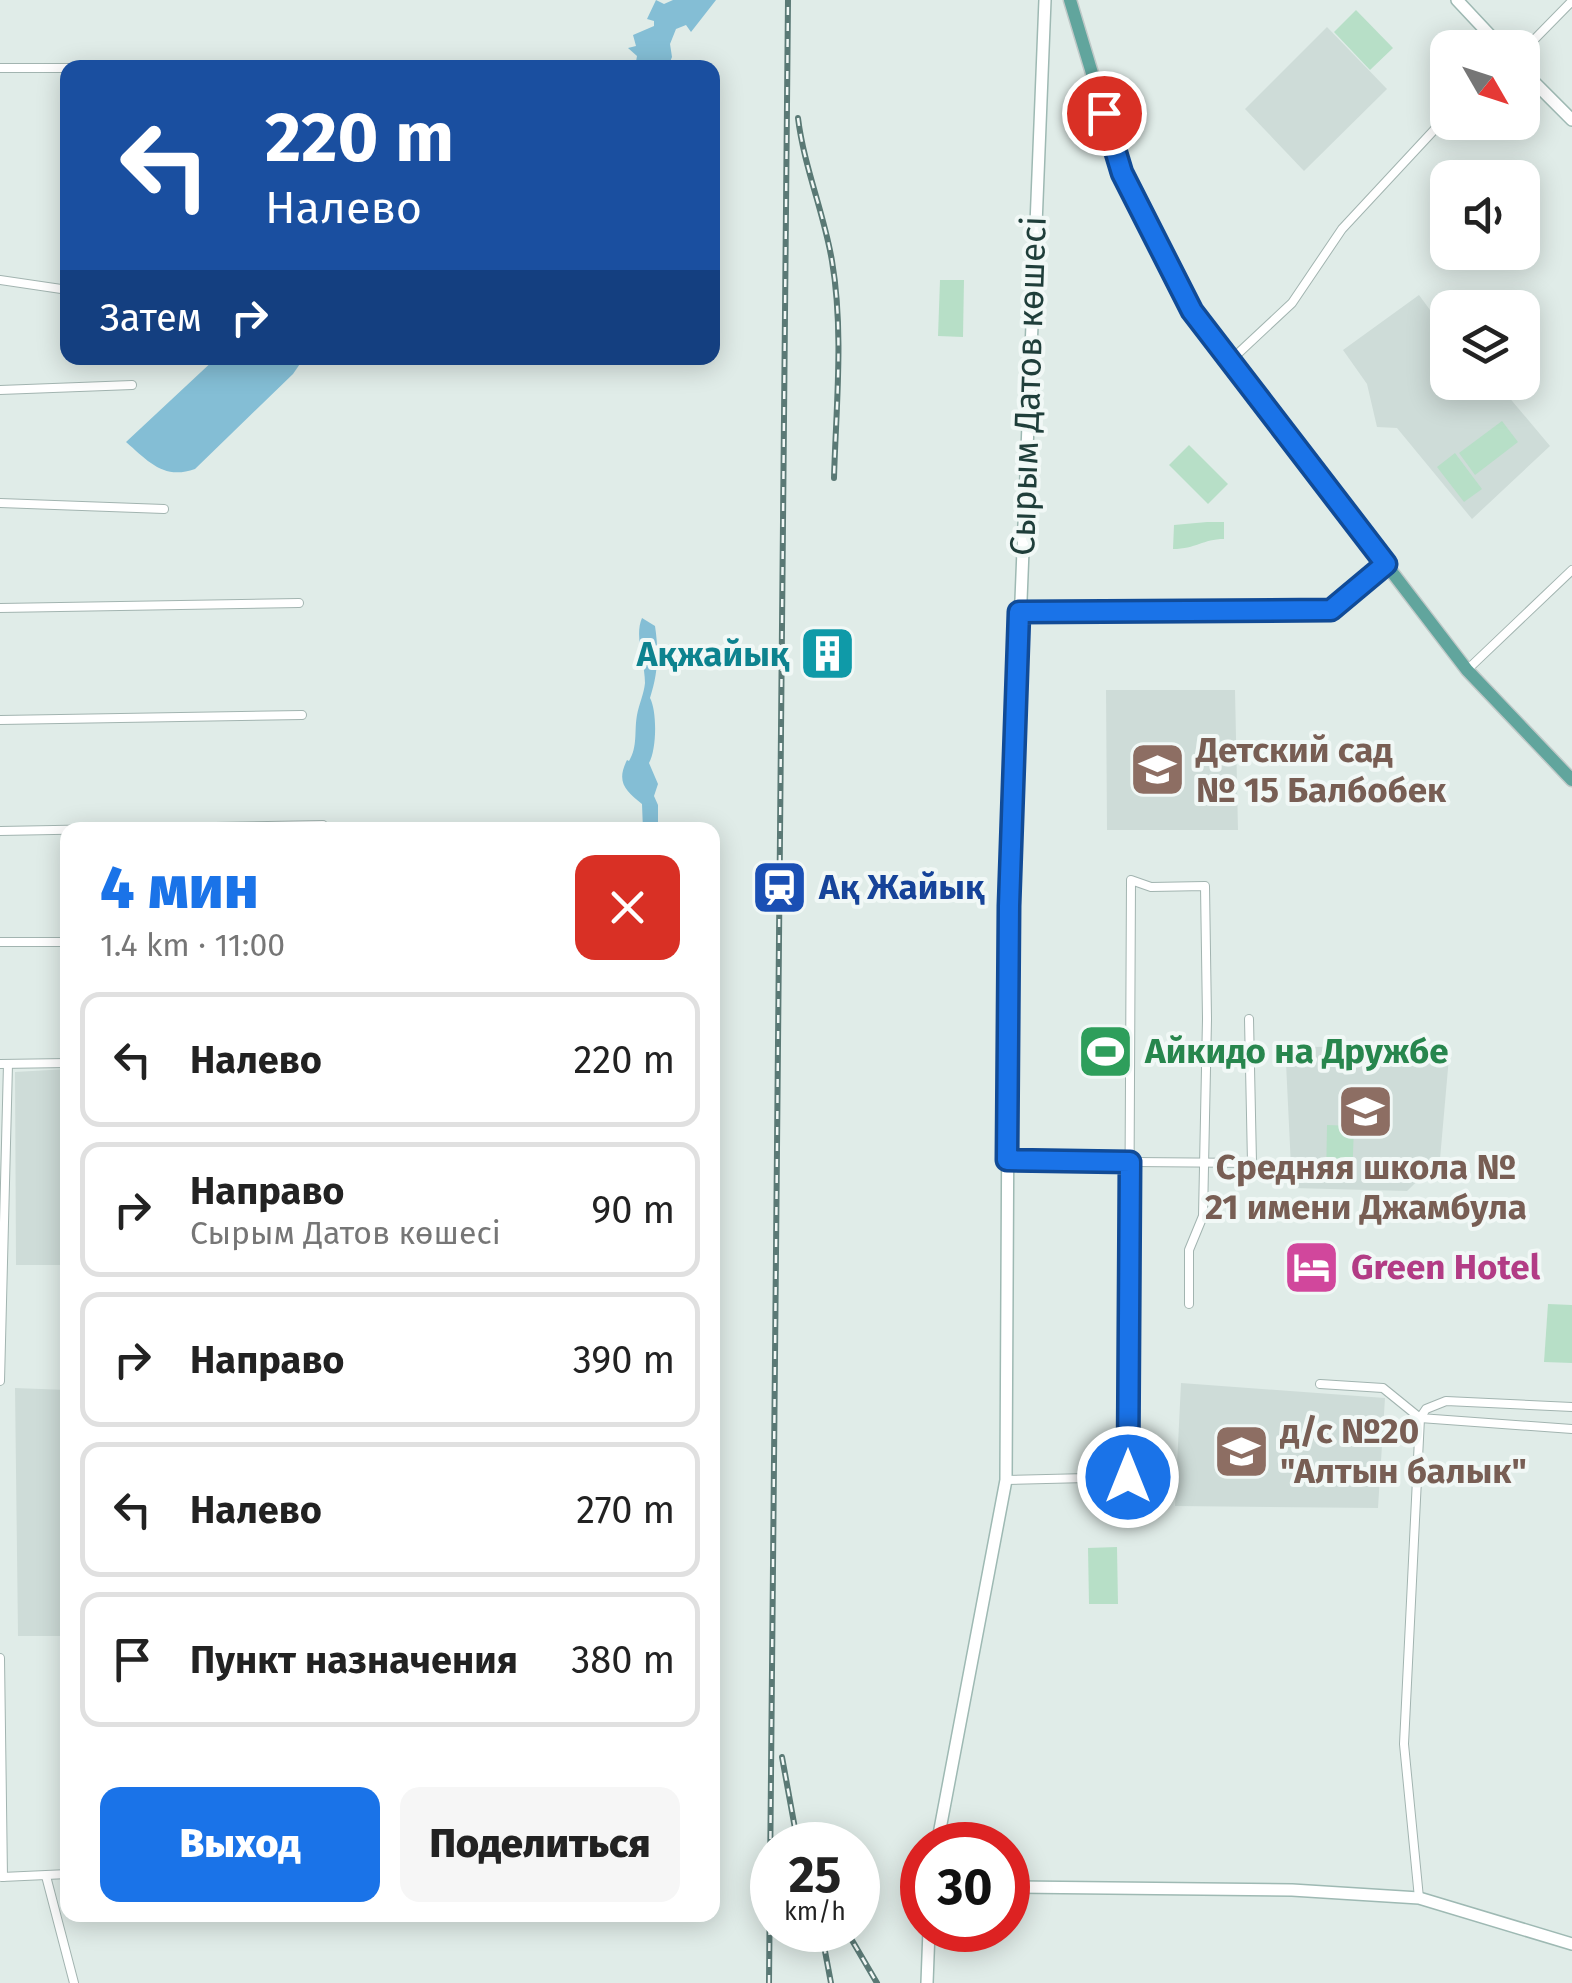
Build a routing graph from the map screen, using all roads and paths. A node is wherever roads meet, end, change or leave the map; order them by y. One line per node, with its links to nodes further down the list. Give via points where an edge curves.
1 (1045, 0): 23 (main road, Сырым Датов көшесі)
2 (1070, 0): 14 (main road, via 1122,173 1192,311)
3 (1456, 0): 5 (main road)
4 (1572, 1): 6 (street)
5 (1485, 30)
6 (1540, 34)
7 (0, 68): 8 (street)
8 (60, 68)
9 (1540, 88): 10 (main road)
10 (1572, 120)
11 (1430, 134): 14 (street, via 1342,228 1292,303)
12 (0, 280): 13 (street)
13 (60, 289)
14 (1231, 360): 19 (main road)
15 (132, 385): 16 (street)
16 (0, 390)
17 (0, 503): 18 (street)
18 (164, 510)
19 (1386, 564): 23 (street, via 1331,610); 24 (main road)
20 (1572, 570): 24 (street)
21 (299, 603): 22 (street)
22 (0, 608)
23 (1019, 612): 36 (main road, Сырым Датов көшесі)
24 (1467, 670): 27 (main road)
25 (302, 715): 26 (street)
26 (0, 720)
27 (1572, 780)
28 (60, 830): 29 (street)
29 (0, 831)
30 (0, 942): 31 (street)
31 (60, 942)
32 (1249, 1018): 37 (street, via 1252,1163)
33 (60, 1063): 34 (street)
34 (4, 1064): 35 (street)
35 (2, 1159): 40 (street)
36 (1007, 1160): 38 (street); 45 (main road, Сырым Датов көшесі)
37 (1204, 1161): 38 (street); 38 (street, via 1205,886 1151,887 1131,880); 39 (street, via 1203,1216 1189,1250)
38 (1130, 1162): 45 (street, via 1128,1477)
39 (1189, 1304)
40 (0, 1380)
41 (1320, 1384): 43 (street, via 1383,1388)
42 (1572, 1407): 43 (street, via 1446,1401)
43 (1420, 1418): 44 (street); 52 (street, via 1404,1744)
44 (1572, 1429)
45 (1006, 1480): 47 (main road, Сырым Датов көшесі)
46 (0, 1658): 49 (street)
47 (942, 1822)
48 (60, 1875): 50 (street)
49 (1, 1876): 50 (street)
50 (46, 1876): 55 (street)
51 (1030, 1887): 52 (main road)
52 (1418, 1898): 53 (main road)
53 (1572, 1944)
54 (929, 1952): 56 (main road)
55 (74, 1983)
56 (927, 1983)

